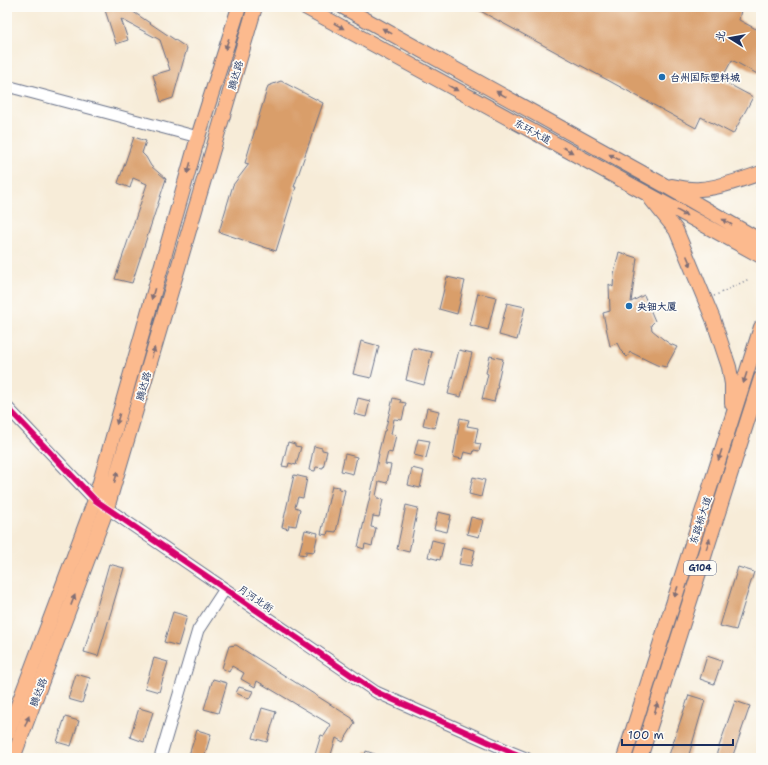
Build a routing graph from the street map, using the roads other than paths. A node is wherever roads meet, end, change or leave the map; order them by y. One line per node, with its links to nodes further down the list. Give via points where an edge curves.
1 (238, 7): 6 (main road, 腾达路, one-way to 6)
2 (255, 7): 19 (main road, 腾达路, one-way to 2)
3 (305, 7): 9 (main road, 东环大道, one-way to 9)
4 (343, 7): 8 (main road, 东环大道, one-way to 4)
5 (7, 86): 6 (street)
6 (198, 137): 18 (main road, 腾达路, one-way to 18)
7 (758, 179): 8 (main road, via 700,189)
8 (664, 185): 10 (main road, 东环大道, one-way to 8)
9 (646, 193): 11 (main road, 东环大道, one-way to 11); 17 (main road, one-way to 17, via 676,230 713,319 729,367)
10 (761, 241)
11 (761, 256)
12 (761, 327): 17 (main road, 东路桥大道, one-way to 17)
13 (761, 378): 16 (main road, 东路桥大道 / G104)
14 (761, 397): 16 (main road)
15 (7, 407): 18 (street, 月河北街)
16 (750, 411): 26 (main road, 东路桥大道 / G104, one-way to 16)
17 (732, 418): 25 (main road, 东路桥大道 / G104, one-way to 25)
18 (95, 500): 19 (street, 月河北街); 21 (main road, 腾达路)
19 (107, 508): 20 (street, 月河北街); 22 (main road, 腾达路, one-way to 19)
20 (225, 589): 23 (street, via 198,630); 24 (street, 月河北街, via 376,692)
21 (7, 734)
22 (13, 758)
23 (160, 758)
24 (526, 758)
25 (624, 758)
26 (640, 758)

